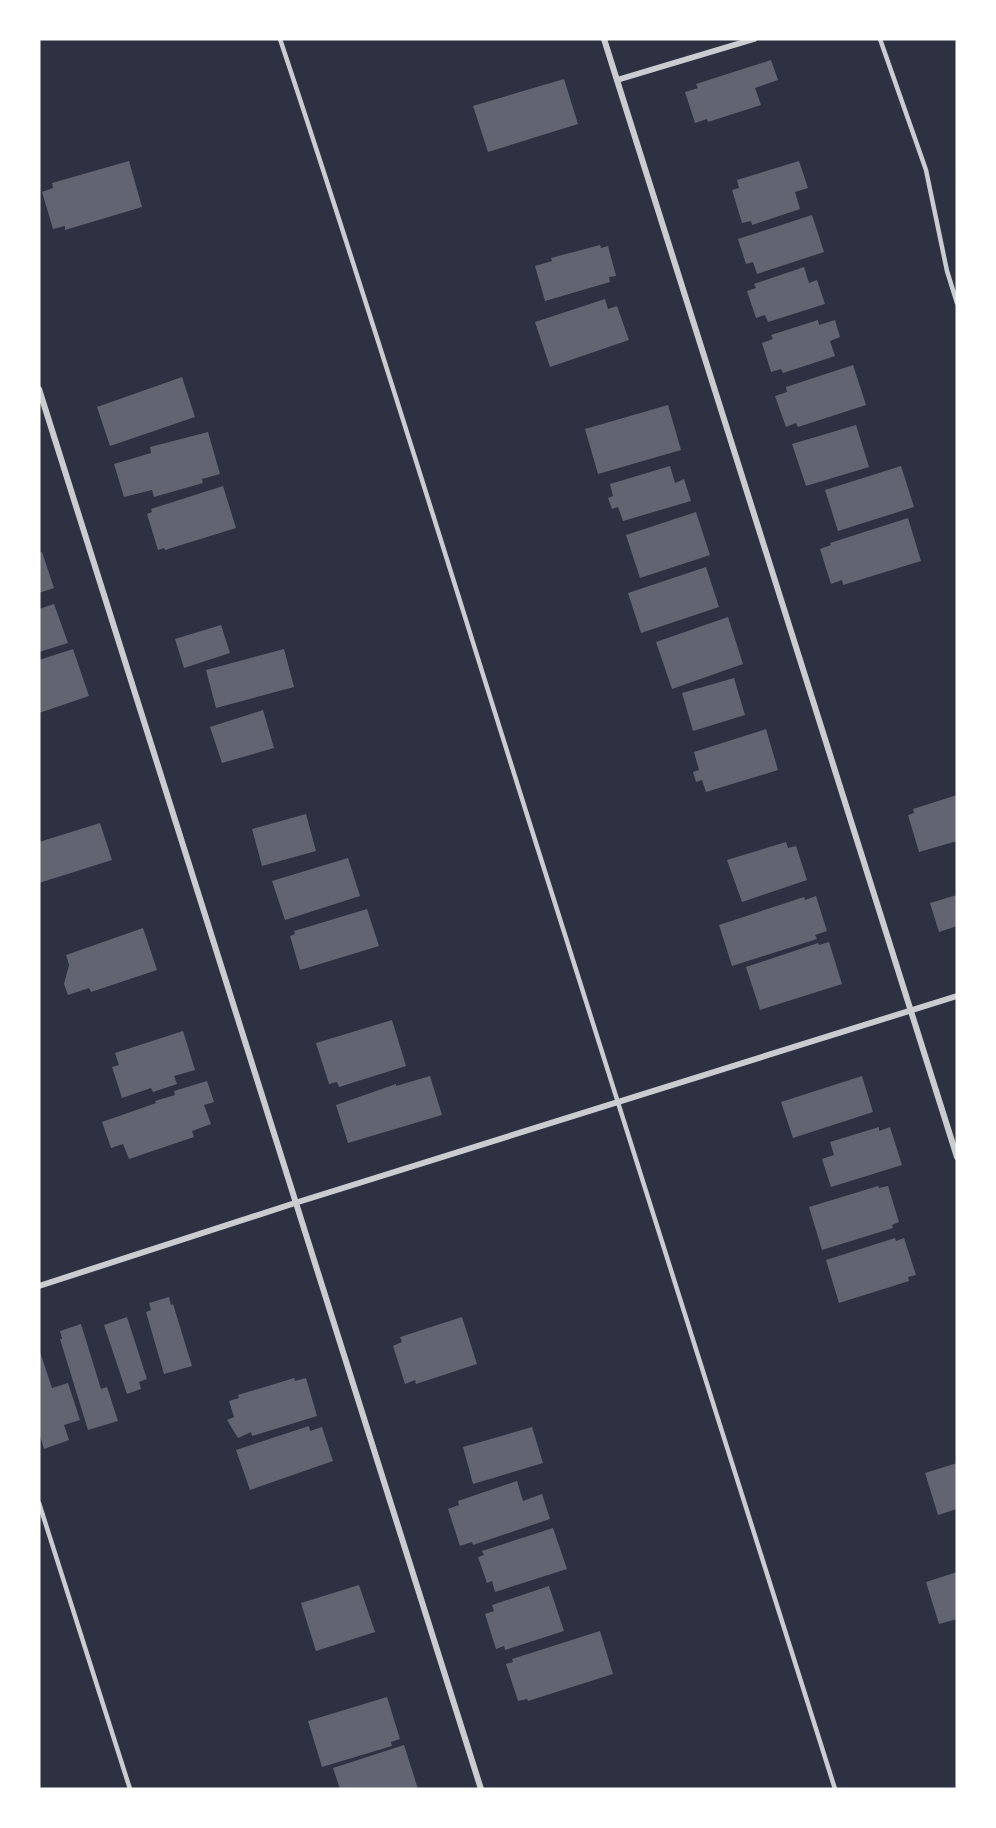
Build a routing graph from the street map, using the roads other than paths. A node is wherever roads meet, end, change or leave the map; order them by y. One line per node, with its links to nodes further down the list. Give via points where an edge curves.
1 (280, 39): 10 (lane)
2 (604, 39): 5 (street)
3 (754, 39): 5 (street)
4 (880, 39): 6 (lane, via 926,170)
5 (617, 80): 9 (street)
6 (957, 303)
7 (39, 389): 12 (street)
8 (957, 996): 9 (street)
9 (910, 1010): 10 (street); 11 (street)
10 (618, 1103): 12 (street); 17 (lane)
11 (957, 1157)
12 (295, 1203): 13 (street); 16 (street)
13 (39, 1286)
14 (39, 1503): 15 (lane)
15 (130, 1789)
16 (481, 1789)
17 (835, 1789)

